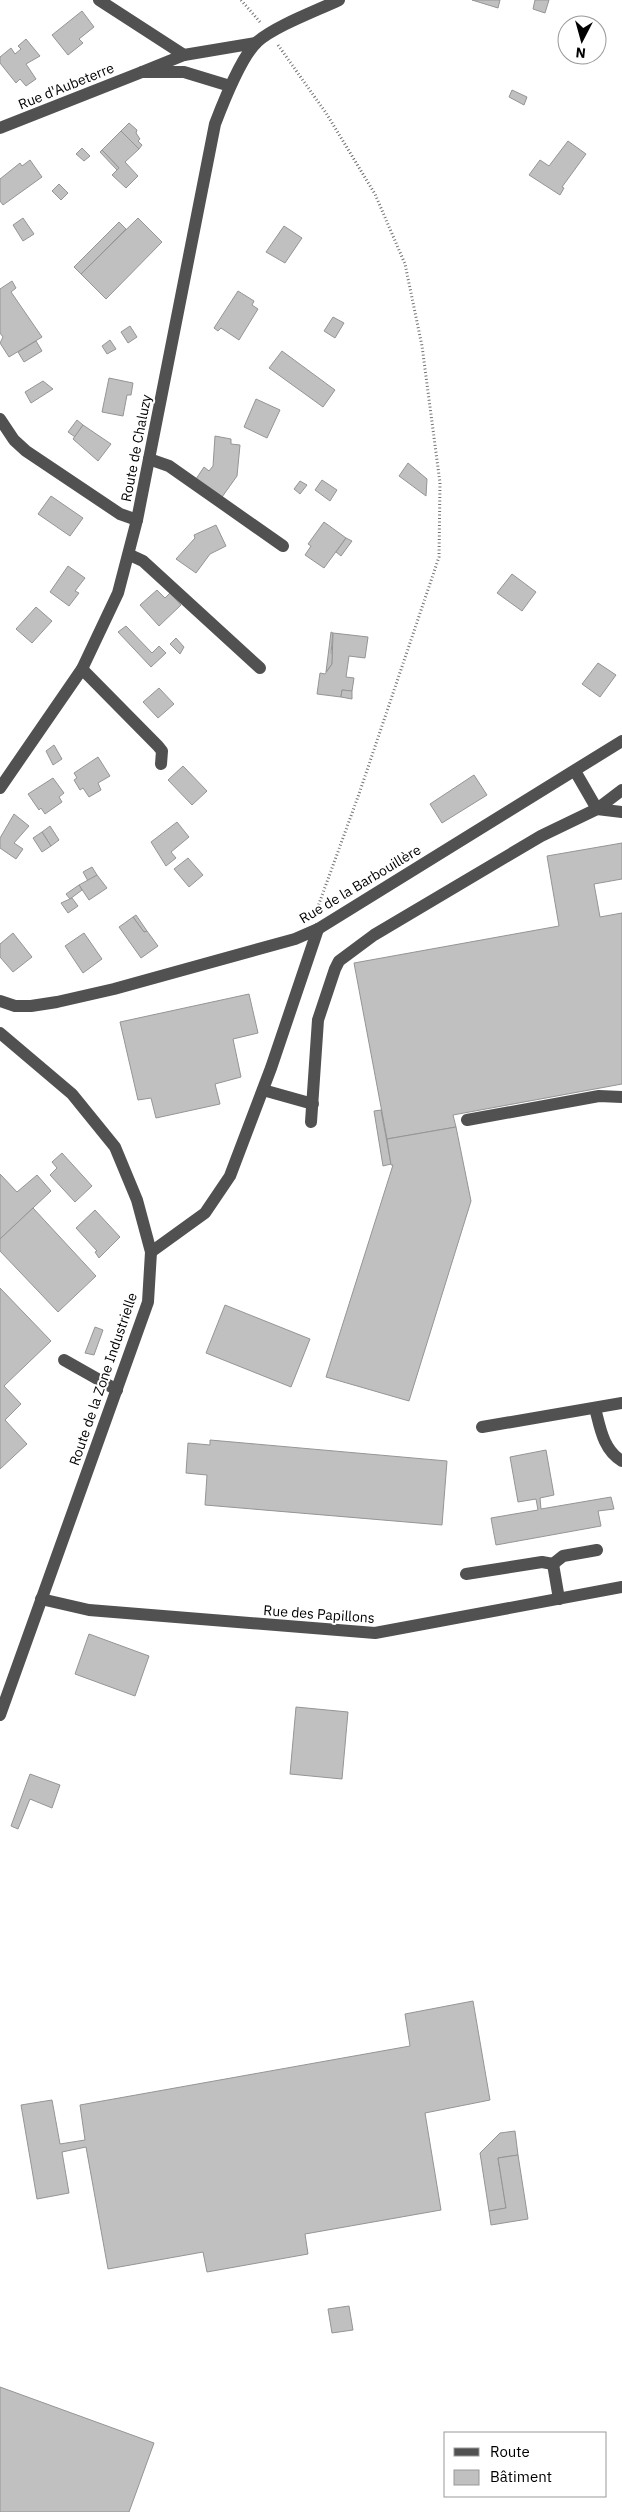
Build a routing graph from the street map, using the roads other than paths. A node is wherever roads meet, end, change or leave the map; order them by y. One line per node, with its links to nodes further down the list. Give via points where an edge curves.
1 (99, 0): 4 (street)
2 (339, 0): 3 (street, via 269,33)
3 (256, 43): 4 (street, Rue d'Aubeterre); 6 (street, Route de Chaluzy)
4 (184, 55): 5 (street, Rue d'Aubeterre)
5 (142, 72): 6 (street, Rue d'Aubeterre, via 184,72); 7 (street, Rue d'Aubeterre)
6 (230, 86): 9 (street, Route de Chaluzy, via 215,124)
7 (0, 128)
8 (0, 419): 10 (street, via 14,440 26,450 120,514)
9 (149, 458): 10 (street, Route de Chaluzy); 11 (street, via 169,466)
10 (137, 520): 12 (street, Route de Chaluzy)
11 (283, 546)
12 (130, 555): 13 (street, via 143,562); 14 (street, Route de Chaluzy, via 118,593)
13 (260, 668)
14 (82, 669): 16 (street, via 158,746 162,751); 18 (street, Route de Chaluzy)
15 (622, 741): 17 (street, Rue de la Barbouillère)
16 (161, 764)
17 (575, 771): 20 (street); 22 (street, Rue de la Barbouillère)
18 (0, 788)
19 (622, 790): 20 (street)
20 (597, 809): 21 (street); 27 (street, via 541,836 374,935 340,961 318,1020)
21 (622, 812)
22 (313, 931): 23 (street, Rue de la Barbouillère, via 295,939 114,989 31,1006 15,1006); 25 (street)
23 (0, 1001)
24 (0, 1033): 30 (street, Route de la Zone Industrielle, via 72,1094 115,1147 137,1200)
25 (262, 1090): 27 (street); 30 (street, via 225,1184 205,1213)
26 (622, 1097): 28 (street, via 599,1096)
27 (313, 1104): 29 (street)
28 (467, 1120)
29 (312, 1122)
30 (151, 1252): 32 (street, Route de la Zone Industrielle, via 148,1302)
31 (64, 1360): 32 (street)
32 (117, 1390): 41 (street, Route de la Zone Industrielle)
33 (622, 1403): 34 (street)
34 (595, 1408): 35 (street); 36 (street, via 605,1443 610,1452)
35 (482, 1427)
36 (622, 1460)
37 (597, 1550): 38 (street, via 563,1556)
38 (554, 1564): 39 (street, via 542,1562); 42 (street)
39 (466, 1574)
40 (622, 1588): 42 (street, Rue des Papillons)
41 (41, 1599): 42 (street, Rue des Papillons, via 89,1610 358,1634 397,1630); 43 (street, Route de la Zone Industrielle)
42 (559, 1599)
43 (0, 1715)

